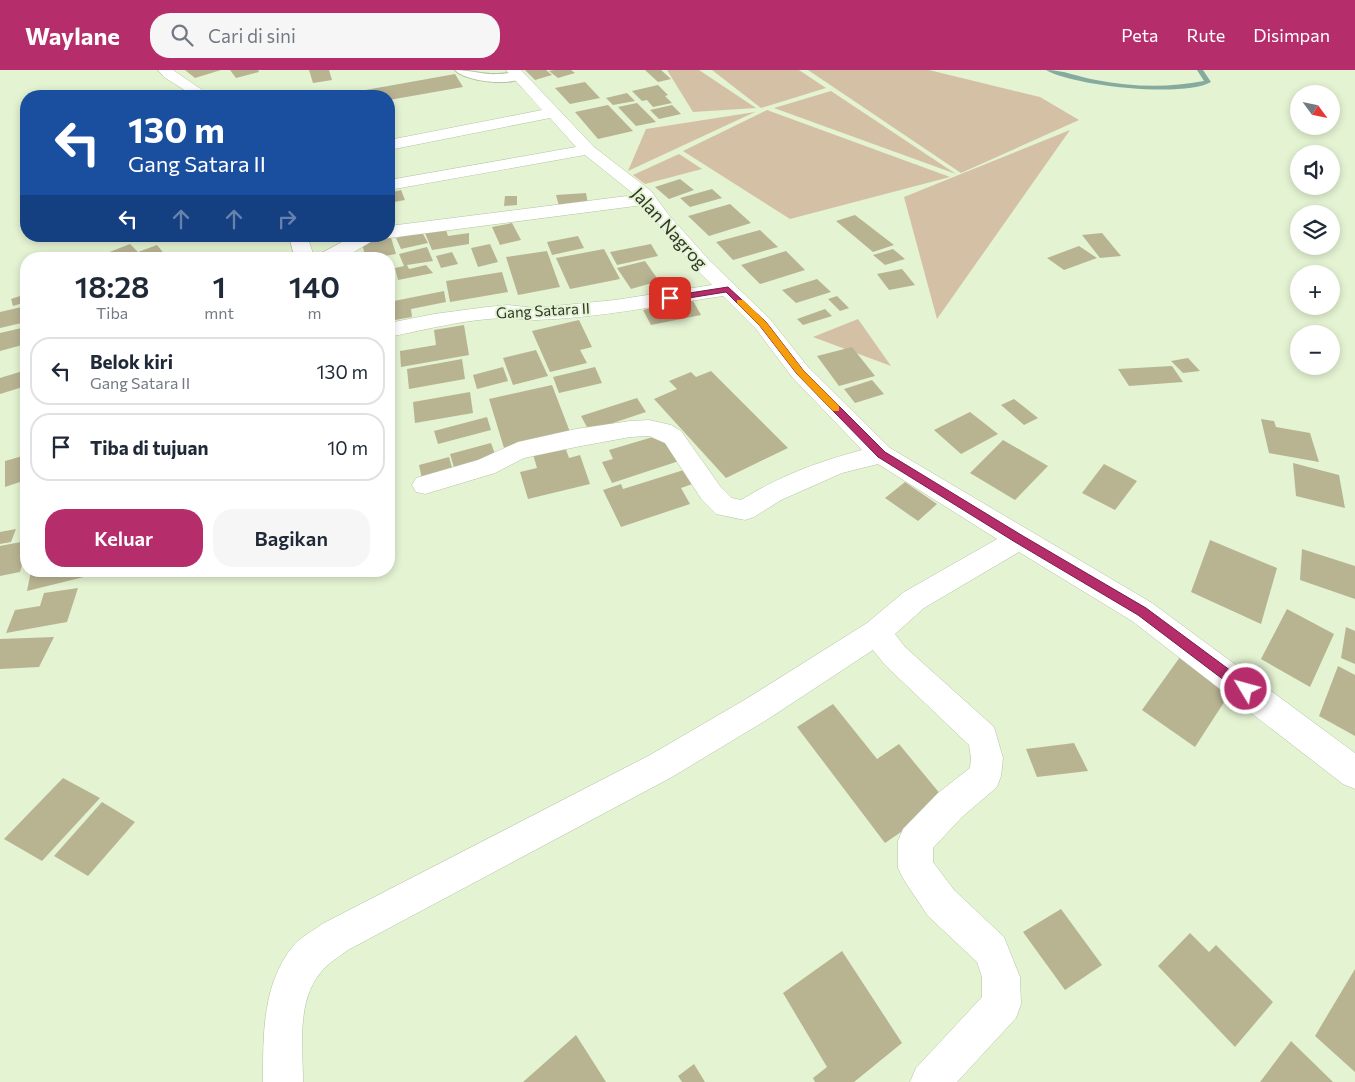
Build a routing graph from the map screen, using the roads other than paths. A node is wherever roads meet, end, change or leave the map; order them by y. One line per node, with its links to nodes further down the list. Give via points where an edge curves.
1 (165, 70): 4 (street)
2 (461, 70): 3 (lane, via 488,79)
3 (516, 73): 5 (street, Jalan Nagrog)
4 (194, 90)
5 (553, 113): 6 (street); 7 (street, Jalan Nagrog)
6 (395, 144)
7 (588, 150): 8 (street); 9 (street, Jalan Nagrog)
8 (395, 184)
9 (648, 199): 10 (street); 13 (street, Jalan Nagrog, via 697,258)
10 (395, 231)
11 (357, 242): 12 (street)
12 (340, 252)
13 (728, 289): 14 (street, Gang Satara II, via 535,314 487,313); 15 (street, Jalan Nagrog, via 763,324 800,372)
14 (395, 329)
15 (882, 454): 16 (street, via 835,466 772,493 745,510 725,507 711,493 673,437 649,428 585,436 525,449 486,466); 17 (street, Jalan Nagrog)
16 (425, 485)
17 (1019, 539): 18 (street, via 914,600); 19 (street, Jalan Nagrog, via 1142,612)
18 (878, 632): 20 (street, via 661,766 335,938 305,960 287,996); 21 (street, via 895,656 983,738 987,758 985,776 950,805 915,841 916,868 941,903 991,950 1001,977 1002,1004)
19 (1355, 773)
20 (282, 1082)
21 (930, 1082)

